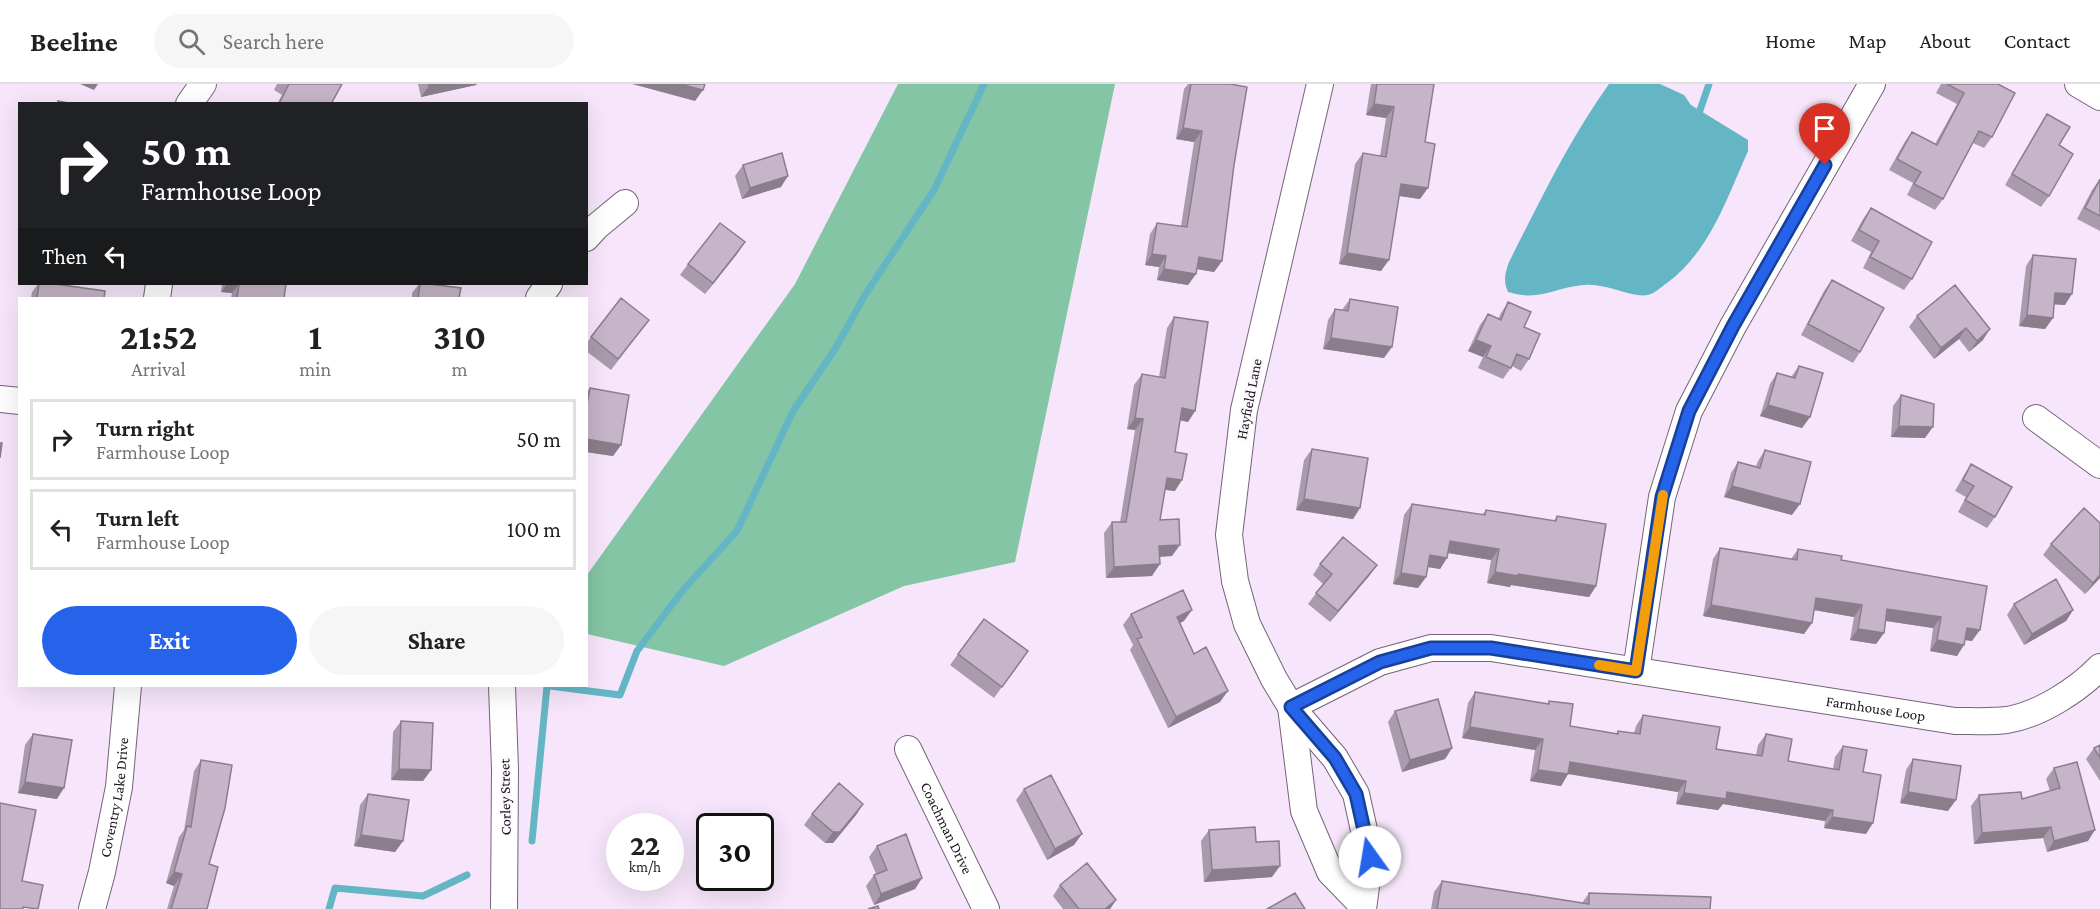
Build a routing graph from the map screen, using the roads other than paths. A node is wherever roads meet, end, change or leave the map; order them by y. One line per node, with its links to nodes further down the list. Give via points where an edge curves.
1 (203, 84): 6 (street)
2 (1320, 84): 19 (street, Hayfield Lane, via 1244,410 1229,534 1235,581 1247,624)
3 (1872, 84): 16 (street, via 1733,326 1689,411 1662,497)
4 (2078, 84): 5 (street)
5 (2100, 97)
6 (190, 102)
7 (625, 203): 8 (street)
8 (588, 236)
9 (548, 285): 10 (street)
10 (539, 297)
11 (0, 399): 12 (street)
12 (18, 401)
13 (2036, 418): 14 (street)
14 (2100, 465)
15 (2100, 667): 16 (street, Farmhouse Loop, via 2041,710 2007,720 1955,721)
16 (1636, 671): 19 (street, Farmhouse Loop, via 1491,648 1431,648 1380,662)
17 (128, 687): 22 (street, Coventry Lake Drive, via 119,787)
18 (502, 687): 23 (street, Corley Street)
19 (1291, 707): 21 (street, Hayfield Lane, via 1304,811 1330,872); 21 (street, Hayfield Lane, via 1335,758 1356,794 1370,857)
20 (908, 749): 24 (street, Coachman Drive)
21 (1363, 908)
22 (92, 909)
23 (504, 909)
24 (986, 909)

